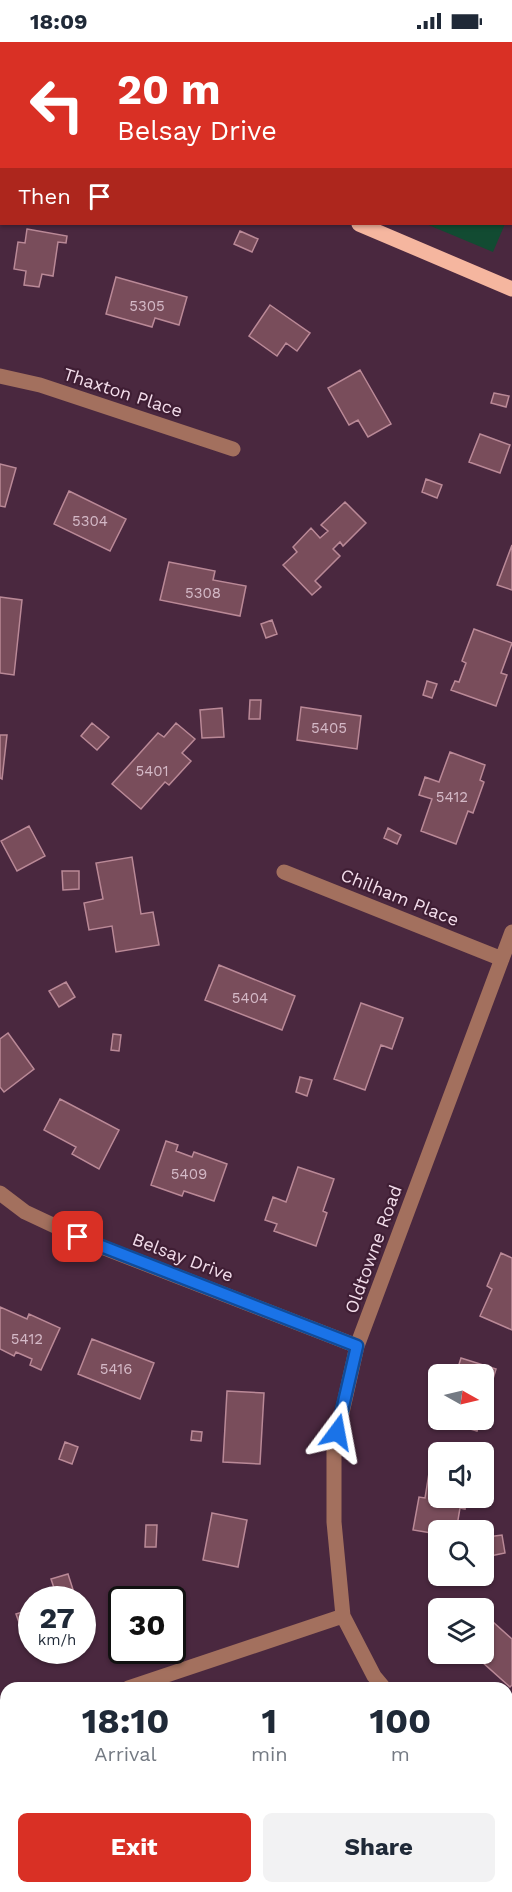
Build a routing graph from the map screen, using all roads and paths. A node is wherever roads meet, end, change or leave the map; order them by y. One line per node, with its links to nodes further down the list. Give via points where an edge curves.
1 (361, 225): 2 (main road)
2 (512, 289)
3 (0, 376): 4 (street, Thaxton Place, via 40,385)
4 (233, 449)
5 (284, 872): 7 (street, Chilham Place)
6 (512, 932): 7 (street, Oldtowne Road)
7 (502, 959): 9 (street, Oldtowne Road)
8 (0, 1192): 9 (street, Belsay Drive, via 25,1212 89,1242)
9 (357, 1346): 10 (street, Oldtowne Road, via 334,1448 334,1522)
10 (343, 1616): 11 (street); 12 (street, Oldtowne Road)
11 (146, 1682)
12 (379, 1682)

